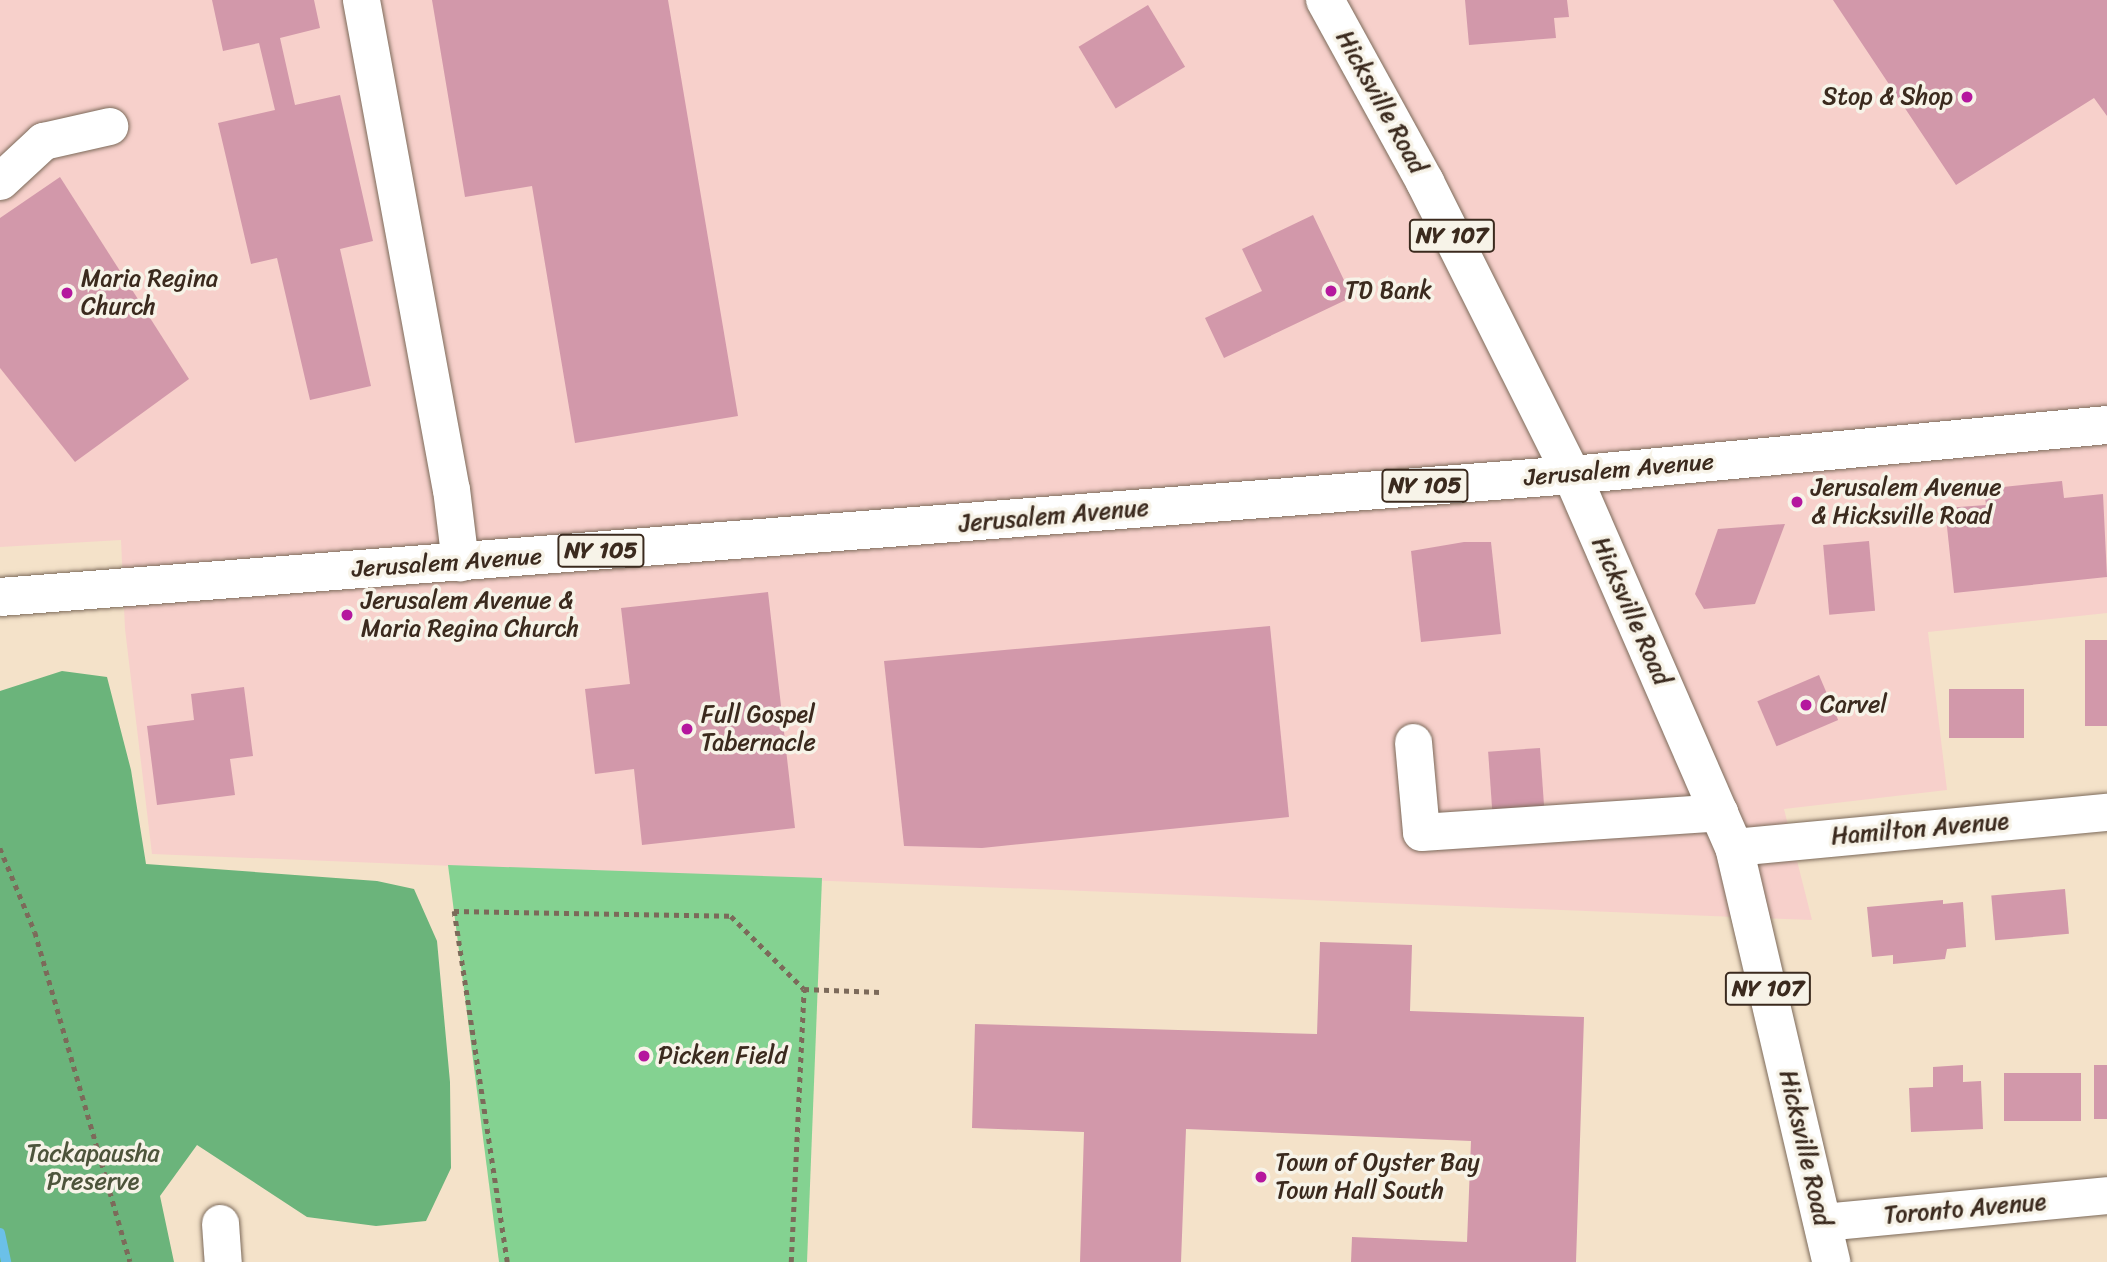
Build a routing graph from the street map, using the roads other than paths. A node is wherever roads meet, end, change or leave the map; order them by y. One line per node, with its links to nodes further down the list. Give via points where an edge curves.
1 (361, 0): 7 (street, via 451,489)
2 (1325, 0): 6 (main road, Hicksville Road / NY 107, via 1424,181)
3 (109, 126): 4 (street, via 43,141)
4 (0, 181)
5 (2107, 425): 6 (main road, Jerusalem Avenue)
6 (1572, 475): 7 (main road, Jerusalem Avenue / NY 105); 10 (main road, Hicksville Road / NY 107)
7 (460, 562): 8 (main road, Jerusalem Avenue / NY 105)
8 (0, 597)
9 (1413, 742): 10 (street, via 1421,832)
10 (1719, 812): 12 (main road, Hicksville Road / NY 107)
11 (2107, 812): 12 (street, Hamilton Avenue)
12 (1734, 847): 14 (main road, Hicksville Road / NY 107)
13 (2107, 1195): 14 (street, Toronto Avenue)
14 (1823, 1222): 17 (main road, Hicksville Road / NY 107)
15 (220, 1223): 16 (street)
16 (223, 1262)
17 (1831, 1262)

